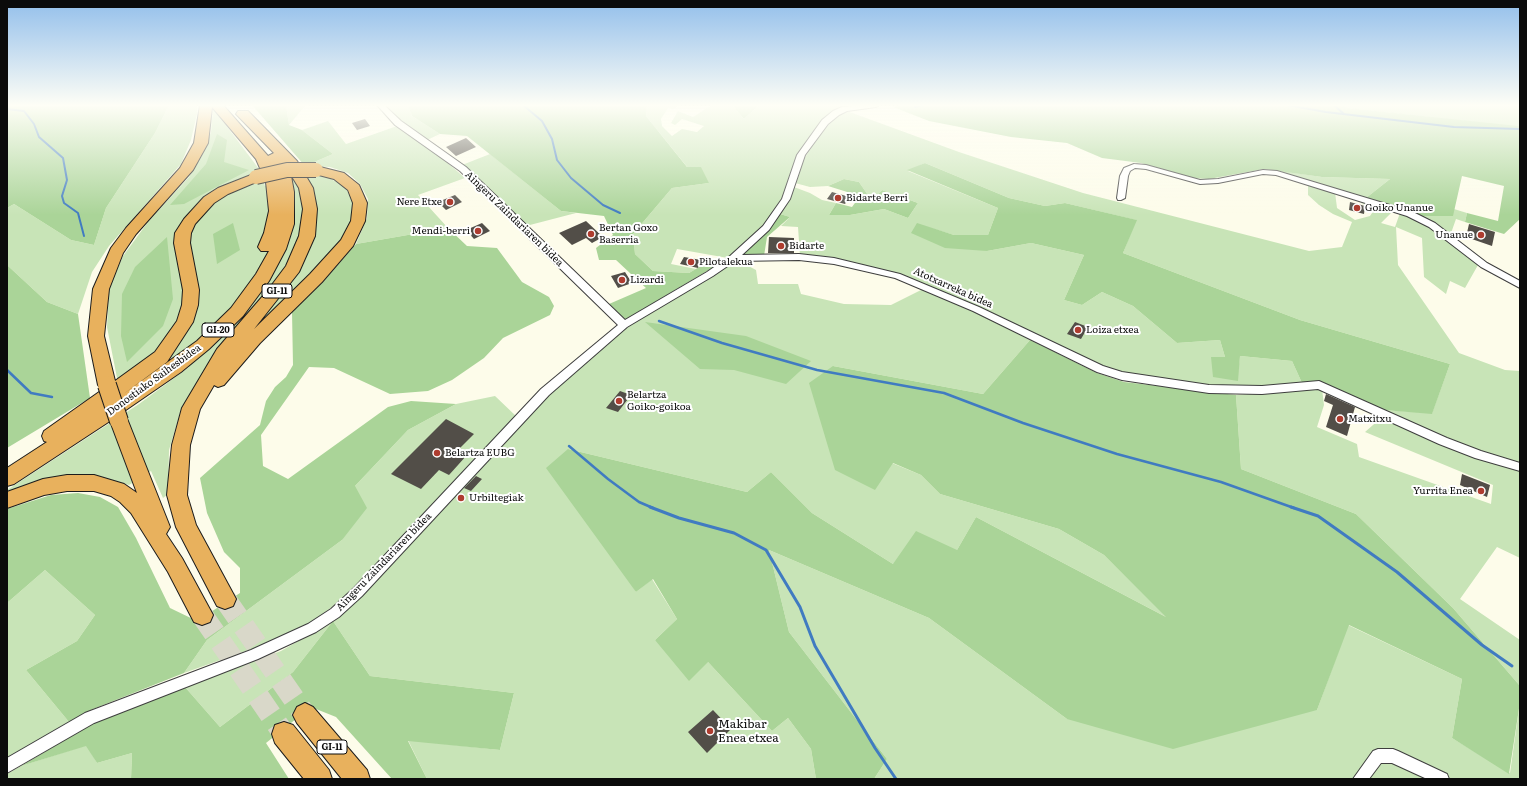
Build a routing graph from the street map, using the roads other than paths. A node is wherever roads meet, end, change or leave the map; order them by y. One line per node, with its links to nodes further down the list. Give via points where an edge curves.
1 (201, 142): 17 (highway, bridge, via 186,170 131,231 116,252 101,289 96,336 107,385 119,421)
2 (248, 142): 11 (highway, Donostiako Saihesbidea / GI-20, via 262,158 273,182 276,201 274,222 262,256 247,281 226,308 182,350 126,392)
3 (263, 142): 15 (highway, Donostiako Saihesbidea / GI-20, via 284,176 288,192 287,224 264,277 237,312 203,345 175,367)
4 (271, 142): 14 (highway, GI-11, via 292,164 306,188 310,209 306,236 293,268 223,354 191,408 180,445)
5 (424, 142): 10 (street, Aingeru Zaindariaren bidea, via 463,169)
6 (811, 142): 8 (street, via 801,155 786,199 766,228)
7 (1121, 198): 9 (street, via 1124,176 1127,170 1134,166 1200,182 1263,172 1278,173 1410,214 1432,225 1484,264)
8 (733, 258): 10 (street, Aingeru Zaindariaren bidea); 13 (street, Atotxarreka bidea, via 799,257 834,261 897,276 970,306 1100,369 1122,376 1209,389 1262,390 1319,385 1443,441)
9 (1520, 285)
10 (624, 326): 22 (street, Aingeru Zaindariaren bidea, via 545,392 358,592 335,613 289,640 90,718)
11 (25, 455): 12 (highway, Donostiako Saihesbidea / GI-20); 14 (highway, bridge, via 161,357 185,322 190,305 191,290 182,243 189,222 198,211 214,197 256,177 287,170 316,170 339,176 354,188 360,203 358,221 348,242 220,376 201,409)
12 (7, 466)
13 (1520, 467)
14 (178, 470): 18 (highway, GI-11, via 177,494 186,527)
15 (7, 478)
16 (7, 500): 17 (highway, via 58,484 90,483 111,488 127,496 138,507)
17 (175, 565): 19 (highway)
18 (225, 599)
19 (202, 615)
20 (305, 715): 24 (highway, GI-11)
21 (284, 734): 23 (highway, GI-11)
22 (7, 766)
23 (320, 779)
24 (358, 779)
25 (1360, 779): 26 (street, via 1378,756 1393,756)
26 (1442, 779)

